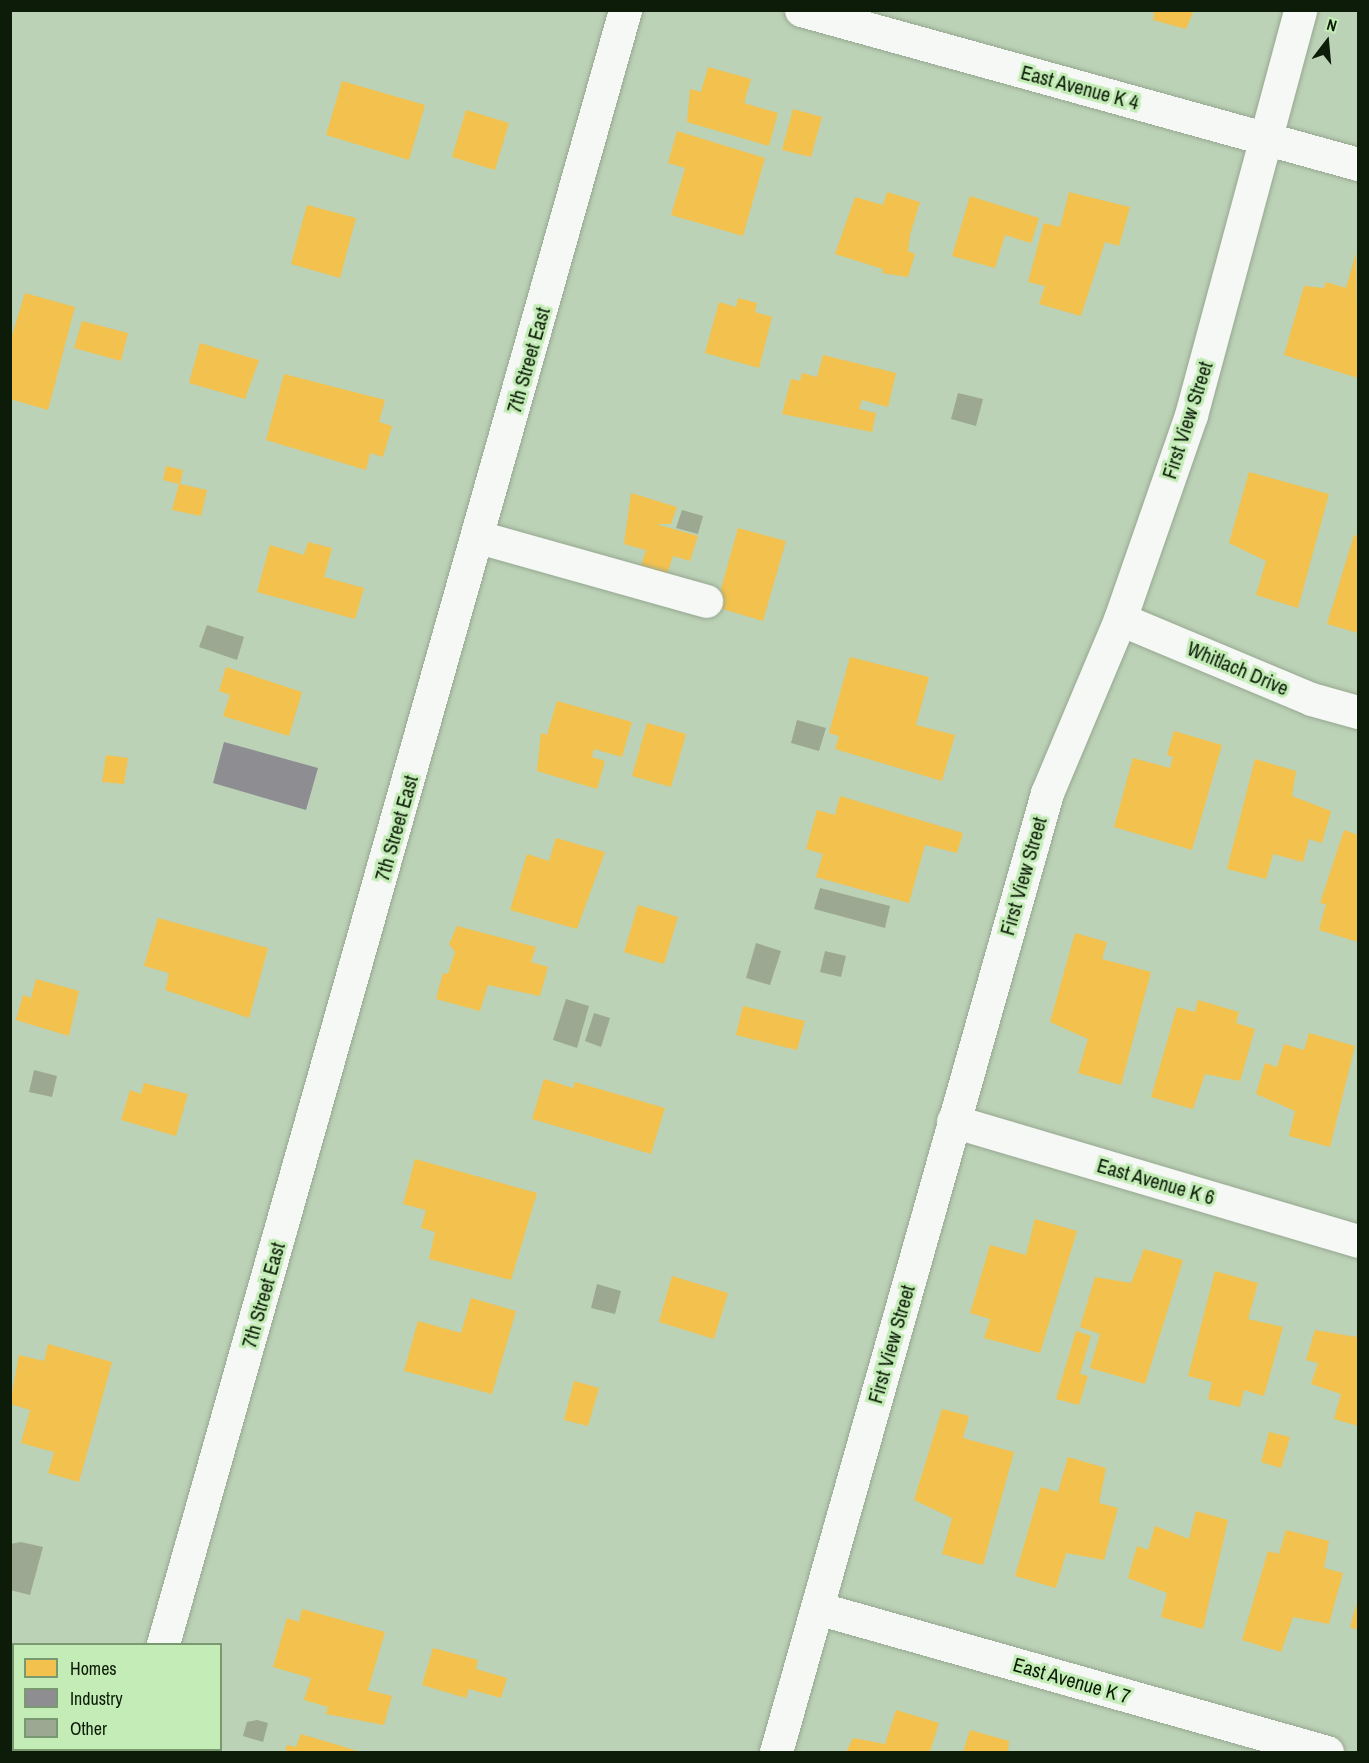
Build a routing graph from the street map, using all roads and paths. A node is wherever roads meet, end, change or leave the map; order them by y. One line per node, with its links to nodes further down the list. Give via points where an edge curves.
1 (625, 10): 6 (street, 7th Street East)
2 (801, 10): 4 (street, East Avenue K 4)
3 (1300, 10): 4 (street, First View Street)
4 (1266, 137): 5 (street, East Avenue K 4); 8 (street, First View Street, via 1191,416)
5 (1359, 164)
6 (479, 537): 7 (street); 13 (street, 7th Street East)
7 (706, 601)
8 (1120, 619): 9 (street, Whitlach Drive, via 1311,699); 10 (street, First View Street, via 1047,793)
9 (1359, 712)
10 (953, 1121): 11 (street, East Avenue K 6); 12 (street, First View Street)
11 (1359, 1241)
12 (818, 1608): 14 (street, First View Street); 15 (street, East Avenue K 7)
13 (163, 1643)
14 (776, 1752)
15 (1327, 1752)

